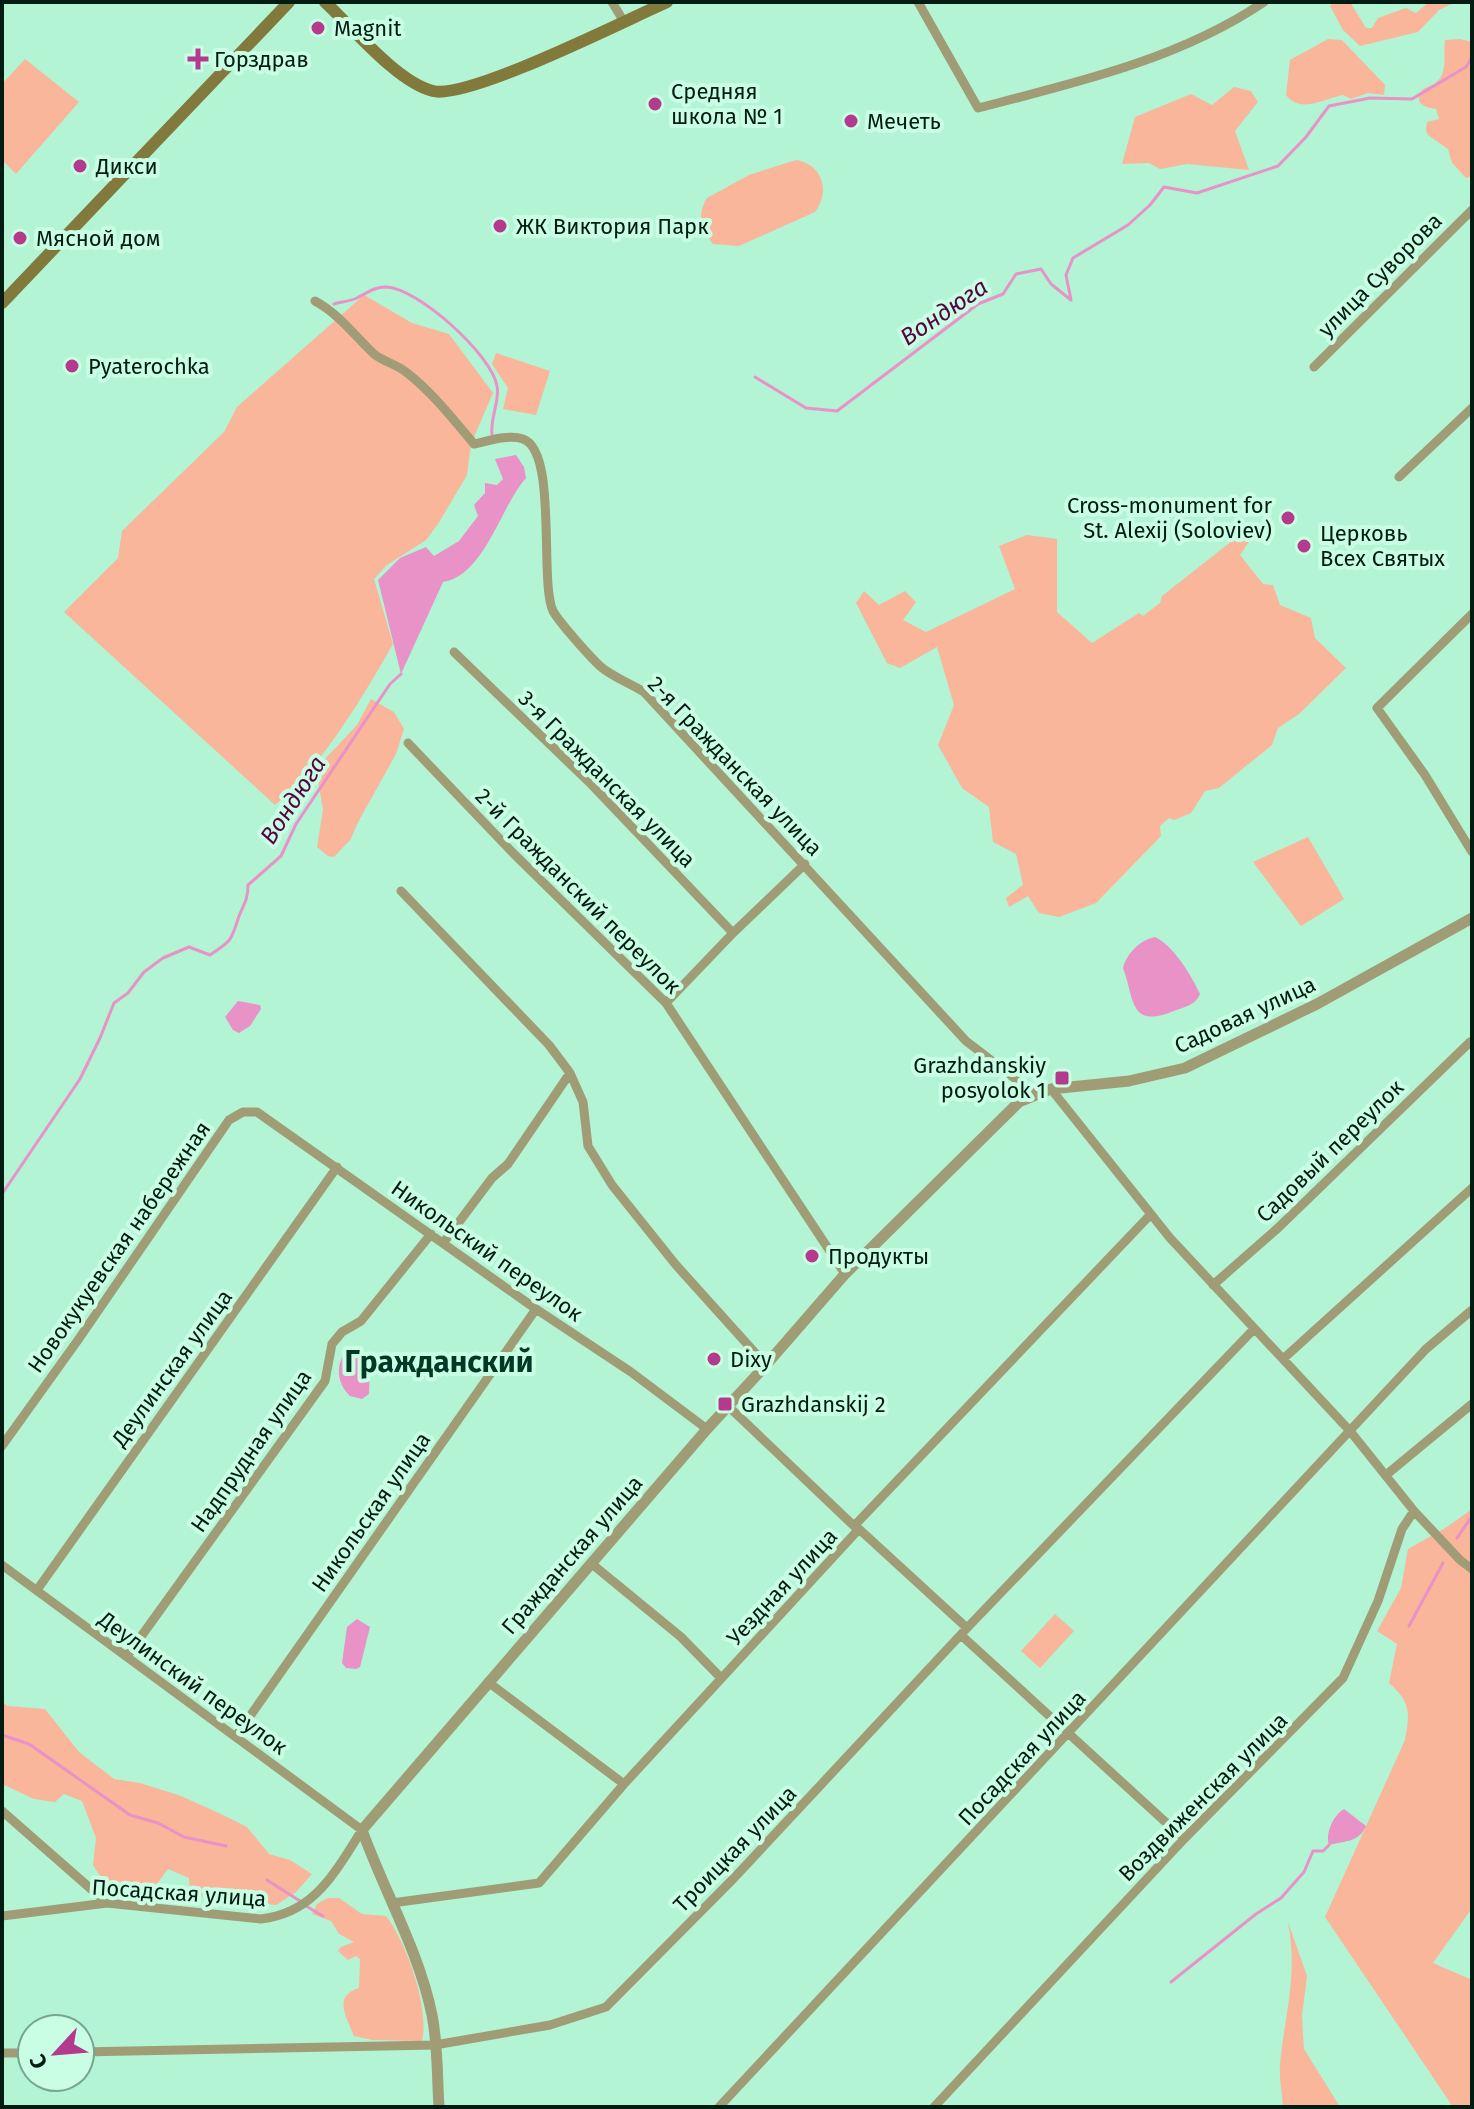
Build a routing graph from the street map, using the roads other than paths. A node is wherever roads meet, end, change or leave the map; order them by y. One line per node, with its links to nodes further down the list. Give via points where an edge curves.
1 (289, 2): 10 (main road)
2 (325, 2): 7 (main road, via 396,72 435,92 480,84)
3 (612, 2): 7 (street)
4 (667, 2): 7 (main road)
5 (918, 2): 6 (street, via 978,108 1148,58)
6 (1264, 2)
7 (624, 22)
8 (1472, 210): 11 (street, улица Суворова)
9 (315, 301): 18 (street, 2-я Гражданская улица, via 334,311 382,360 404,370 474,444 521,438 535,450 547,514 548,594 554,612 602,668 644,692)
10 (2, 303)
11 (1314, 367)
12 (1472, 408): 13 (street)
13 (1399, 477)
14 (1472, 614): 17 (street, via 1377,708)
15 (454, 652): 21 (street, 3-я Гражданская улица, via 589,782)
16 (408, 743): 22 (street, 2-й Гражданский переулок)
17 (1472, 852)
18 (805, 864): 21 (street); 26 (street, 2-я Гражданская улица, via 966,1041)
19 (401, 891): 24 (street)
20 (1472, 918): 25 (street, Садовая улица, via 1317,1004 1185,1068 1129,1081)
21 (733, 933): 22 (street)
22 (666, 1003): 34 (street, 2-й Гражданский переулок)
23 (1470, 1042): 35 (street, Садовый переулок)
24 (570, 1073): 33 (street, via 508,1164); 40 (street, via 583,1102 588,1146 612,1185)
25 (1051, 1089): 26 (street, Садовая улица); 31 (street)
26 (1035, 1094): 27 (street, Садовая улица)
27 (1019, 1102): 34 (street, Гражданская улица)
28 (243, 1112): 29 (street, Никольский переулок, via 257,1112); 45 (street, Новокукуевская набережная, via 229,1120)
29 (337, 1167): 32 (street, Никольский переулок); 52 (street, Деулинская улица)
30 (1472, 1188): 39 (street)
31 (1151, 1214): 35 (street); 48 (street, Уездная улица)
32 (431, 1234): 33 (street, Никольский переулок); 54 (street, Надпрудная улица, via 361,1321 332,1344 325,1381)
33 (444, 1242): 36 (street, Никольский переулок)
34 (845, 1274): 40 (street, Гражданская улица)
35 (1213, 1285): 38 (street)
36 (536, 1309): 43 (street, Никольский переулок); 58 (street, Никольская улица)
37 (1472, 1310): 44 (street, Посадская улица, via 1426,1349)
38 (1253, 1330): 39 (street); 53 (street, Троицкая улица)
39 (1283, 1359): 44 (street)
40 (766, 1365): 42 (street, Гражданская улица)
41 (1472, 1404): 46 (street)
42 (728, 1406): 43 (street, Гражданская улица); 48 (street)
43 (707, 1429): 49 (street, Гражданская улица)
44 (1350, 1431): 46 (street); 57 (street, Посадская улица)
45 (2, 1446)
46 (1386, 1475): 47 (street)
47 (1414, 1511): 51 (street); 62 (street, Воздвиженская улица, via 1402,1529 1378,1601 1343,1678)
48 (857, 1528): 53 (street); 55 (street, Уездная улица)
49 (592, 1564): 55 (street, via 681,1637); 56 (street, Гражданская улица)
50 (2, 1565): 52 (street, Деулинский переулок)
51 (1472, 1569)
52 (37, 1590): 54 (street, Деулинский переулок)
53 (964, 1632): 57 (street); 66 (street, Троицкая улица, via 606,2007 550,2025)
54 (127, 1656): 58 (street, Деулинский переулок)
55 (721, 1678): 59 (street, Уездная улица)
56 (488, 1682): 59 (street); 61 (street, Гражданская улица)
57 (1069, 1734): 62 (street); 69 (street, Посадская улица)
58 (236, 1736): 61 (street, Деулинский переулок)
59 (624, 1784): 64 (street, Уездная улица, via 539,1883)
60 (2, 1811): 63 (street)
61 (362, 1830): 63 (street, Посадская улица, via 325,1885 282,1917); 64 (street)
62 (1184, 1839): 70 (street, Воздвиженская улица)
63 (107, 1903): 65 (street, Посадская улица)
64 (392, 1903): 66 (street, via 424,1985)
65 (2, 1916)
66 (435, 2045): 67 (street, Троицкая улица); 68 (street)
67 (96, 2052)
68 (439, 2107)
69 (719, 2107)
70 (934, 2107)

